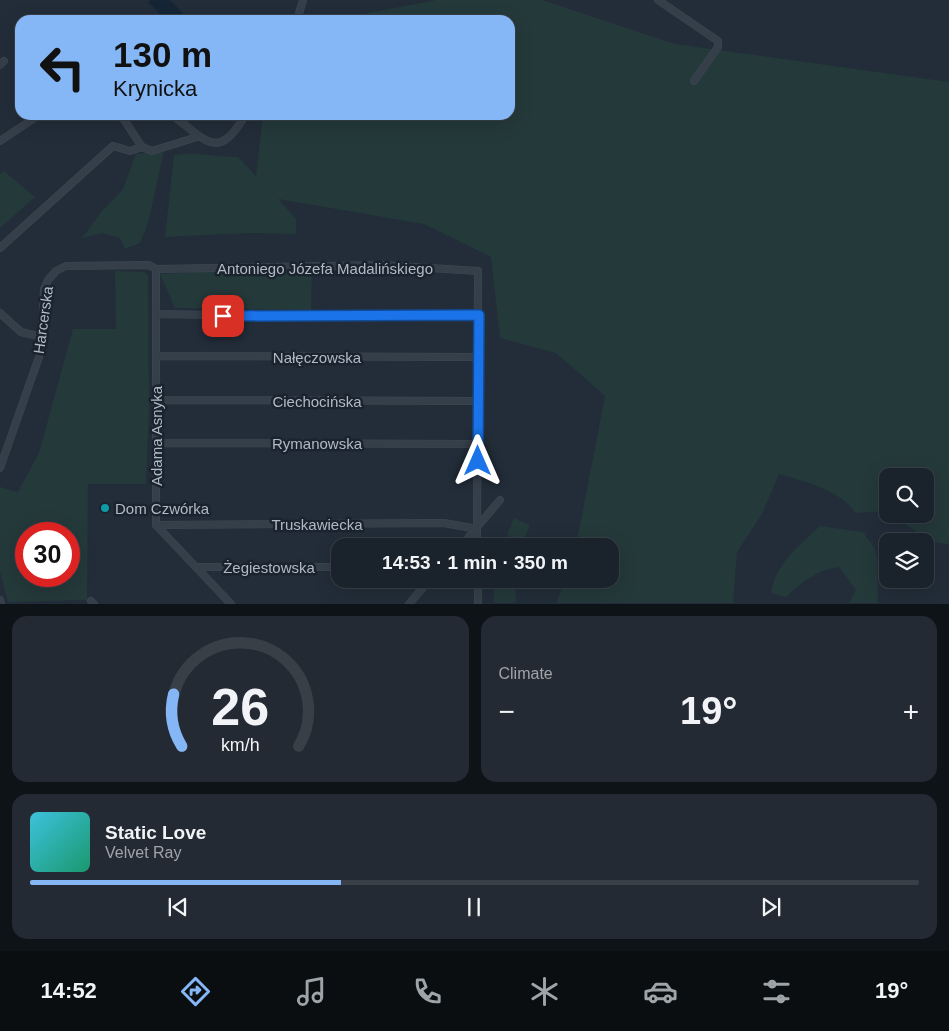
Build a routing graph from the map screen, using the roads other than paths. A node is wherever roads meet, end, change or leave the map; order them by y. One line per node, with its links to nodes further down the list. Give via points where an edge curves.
1 (303, 0): 3 (street)
2 (658, 0): 4 (street, via 718,41 718,47)
3 (298, 15)
4 (694, 81)
5 (32, 120): 10 (street)
6 (124, 120): 11 (street)
7 (178, 120): 9 (street)
8 (242, 120): 9 (street, via 235,133 223,141)
9 (197, 137): 11 (street, via 152,151)
10 (0, 141)
11 (142, 147): 12 (street, via 130,151 113,146)
12 (0, 248)
13 (156, 269): 15 (street, Adama Asnyka); 16 (street, Antoniego Józefa Madalińskiego, via 382,265 478,271); 17 (street, Harcerska, via 149,265 66,266 56,271 44,289)
14 (0, 313): 17 (street, via 21,332)
15 (156, 314): 16 (street); 18 (street, Adama Asnyka)
16 (479, 315): 19 (street)
17 (42, 337): 24 (street, Harcerska, via 30,386)
18 (156, 356): 19 (street, Nałęczowska); 20 (street, Adama Asnyka)
19 (478, 357): 21 (street)
20 (156, 400): 21 (street, Ciechocińska); 22 (street, Adama Asnyka)
21 (477, 401): 23 (street)
22 (156, 444): 23 (street, Rymanowska); 26 (street, Adama Asnyka)
23 (478, 444): 27 (street)
24 (0, 468)
25 (500, 500): 27 (street)
26 (156, 525): 27 (street, Truskawiecka, via 439,523); 30 (street)
27 (478, 528): 28 (street); 29 (street)
28 (468, 538)
29 (478, 538)
30 (198, 567): 31 (street, Żegiestowska); 34 (street)
31 (331, 567)
32 (422, 588): 35 (street)
33 (478, 588): 36 (street)
34 (231, 604)
35 (409, 604)
36 (478, 604)

